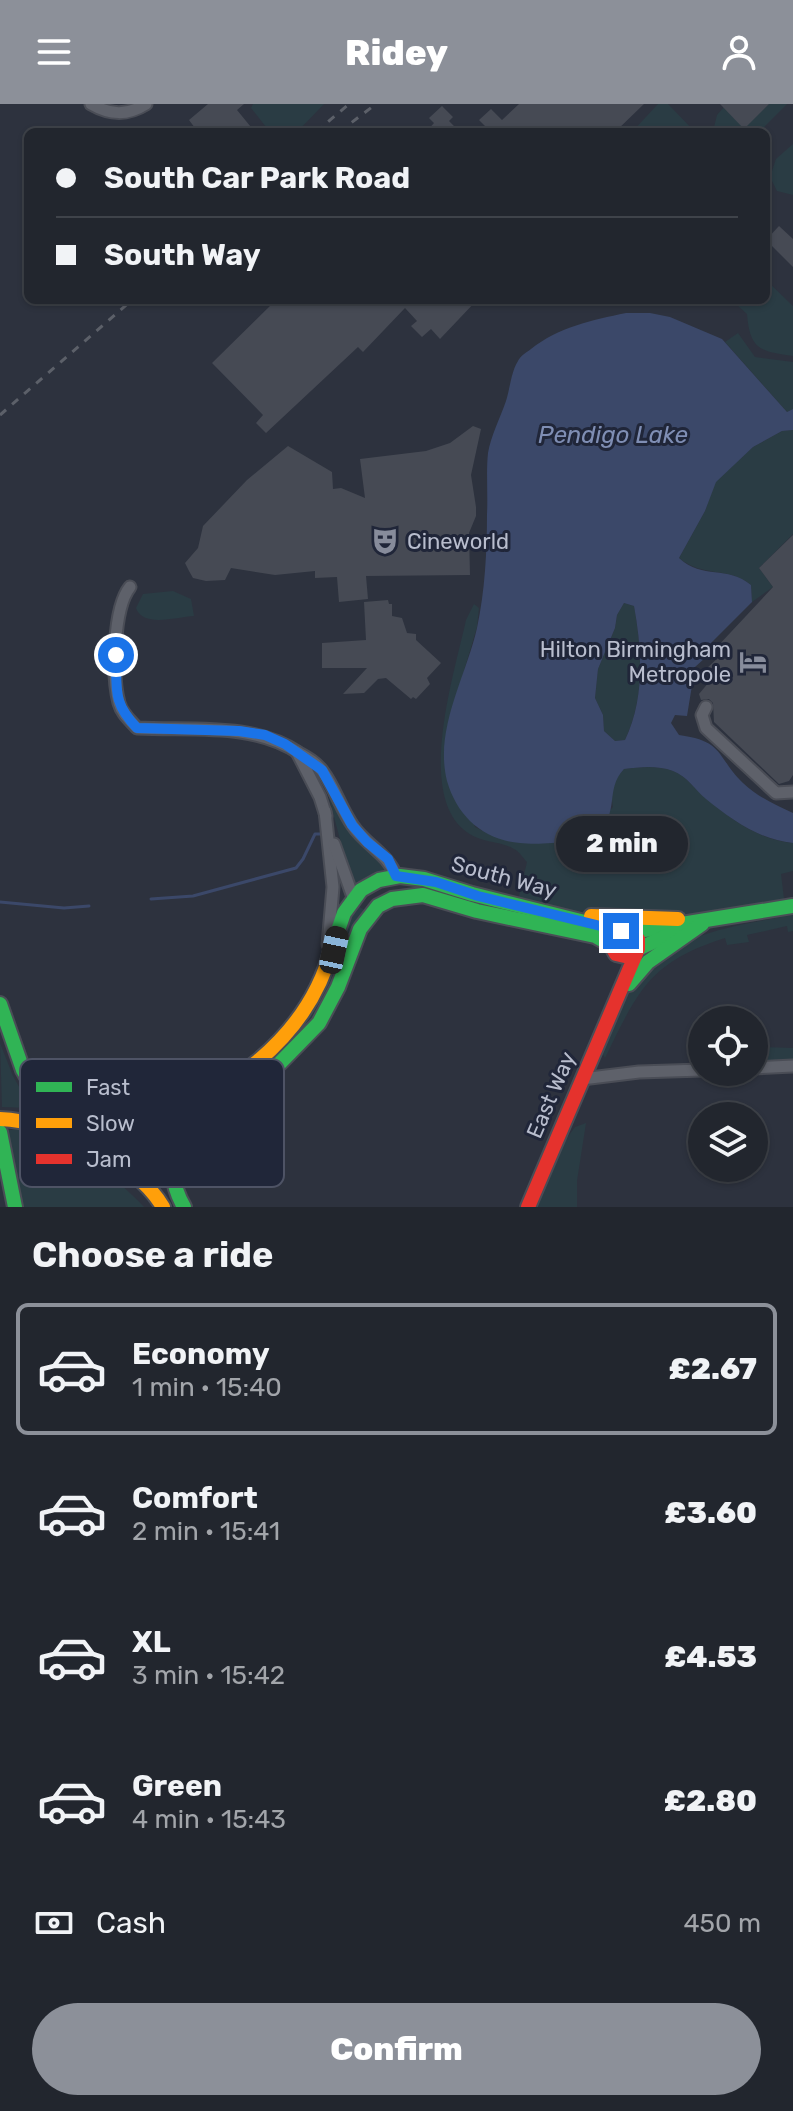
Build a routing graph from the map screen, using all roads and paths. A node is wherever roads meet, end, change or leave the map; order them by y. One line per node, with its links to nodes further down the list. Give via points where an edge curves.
1 (91, 104): 2 (street, via 118,114)
2 (146, 104)
3 (130, 587): 5 (street, via 118,620 117,687 120,708 137,728 258,734)
4 (706, 707): 6 (street, via 706,728 776,793)
5 (297, 751): 7 (street); 8 (street, via 322,770 352,825 388,859)
6 (793, 792)
7 (325, 811): 9 (street); 17 (street, via 333,887)
8 (396, 876): 9 (main road, via 376,881); 10 (main road); 12 (main road, South Way)
9 (353, 897): 10 (main road); 17 (main road)
10 (385, 902): 15 (main road, South Way, via 423,895 595,936); 21 (main road, via 360,929 333,998)
11 (793, 906): 13 (main road)
12 (559, 914): 13 (main road); 14 (main road, South Way)
13 (706, 922): 14 (main road); 16 (main road); 18 (main road, via 648,962)
14 (627, 931): 15 (main road, via 614,936); 16 (main road, via 638,939)
15 (613, 949): 16 (main road, via 629,957); 18 (main road, East Way)
16 (637, 951): 18 (main road, East Way)
17 (322, 981): 20 (main road, via 284,1037)
18 (615, 1001): 26 (main road, East Way)
19 (0, 1004): 22 (main road)
20 (258, 1059)
21 (284, 1059)
22 (20, 1061)
23 (793, 1066): 24 (street)
24 (768, 1067)
25 (688, 1070): 26 (street)
26 (582, 1079): 36 (main road, East Way)
27 (0, 1132): 32 (main road)
28 (149, 1187): 31 (main road)
29 (154, 1187): 31 (main road)
30 (175, 1187): 35 (main road)
31 (153, 1190): 33 (main road); 34 (main road)
32 (15, 1207)
33 (163, 1207)
34 (178, 1207)
35 (184, 1207)
36 (528, 1207)

